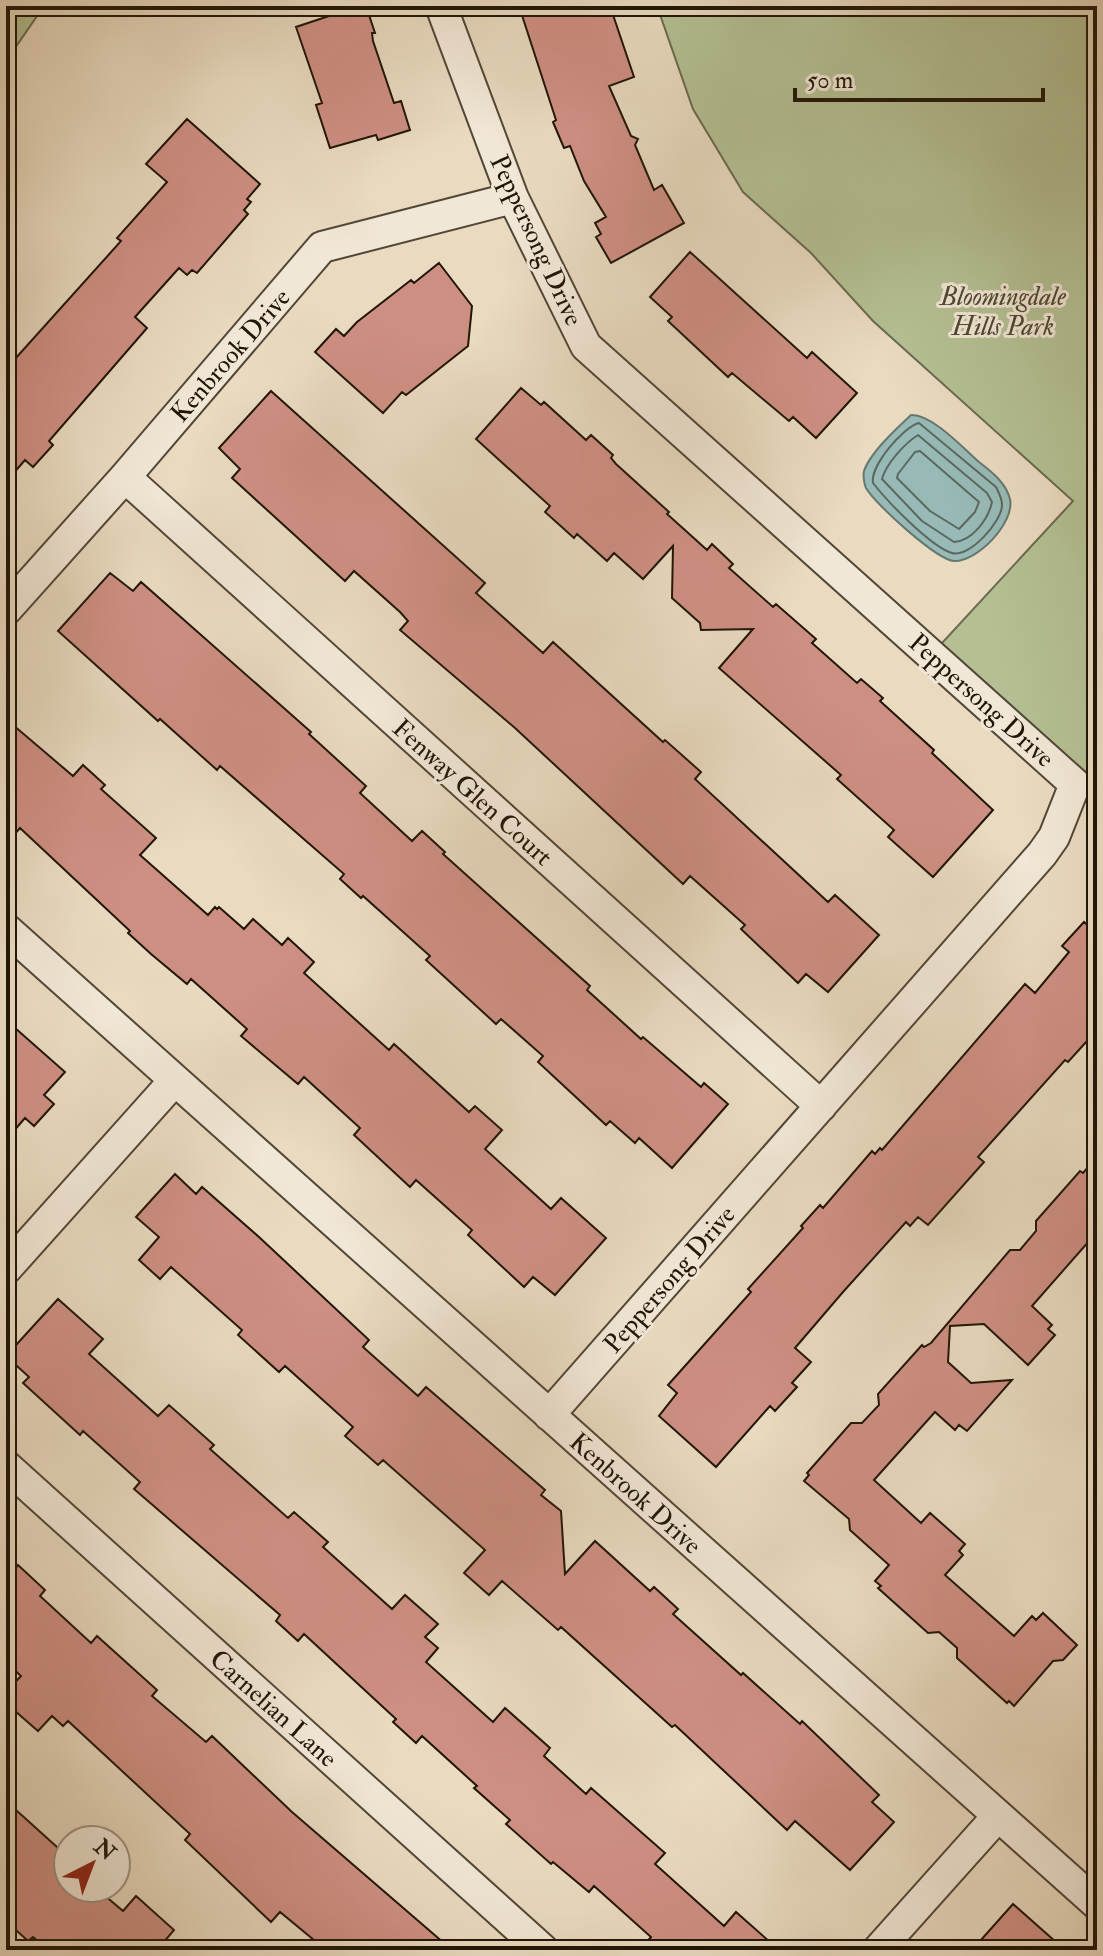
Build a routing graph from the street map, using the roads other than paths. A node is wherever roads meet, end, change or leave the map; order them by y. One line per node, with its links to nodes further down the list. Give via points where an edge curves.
1 (441, 6): 2 (street, Peppersong Drive)
2 (513, 198): 3 (street, Kenbrook Drive, via 322,247); 7 (street, Peppersong Drive, via 586,346 1075,784 1042,854)
3 (125, 477): 4 (street, Kenbrook Drive); 7 (street, Fenway Glen Court)
4 (6, 610)
5 (6, 929): 6 (street, Kenbrook Drive)
6 (175, 1080): 8 (street); 9 (street, Kenbrook Drive)
7 (821, 1106): 9 (street, Peppersong Drive)
8 (6, 1269)
9 (549, 1415): 11 (street, Kenbrook Drive)
10 (6, 1466): 13 (street, Carnelian Lane)
11 (997, 1817): 12 (street, Kenbrook Drive); 14 (street)
12 (1097, 1904)
13 (543, 1950)
14 (878, 1950)

